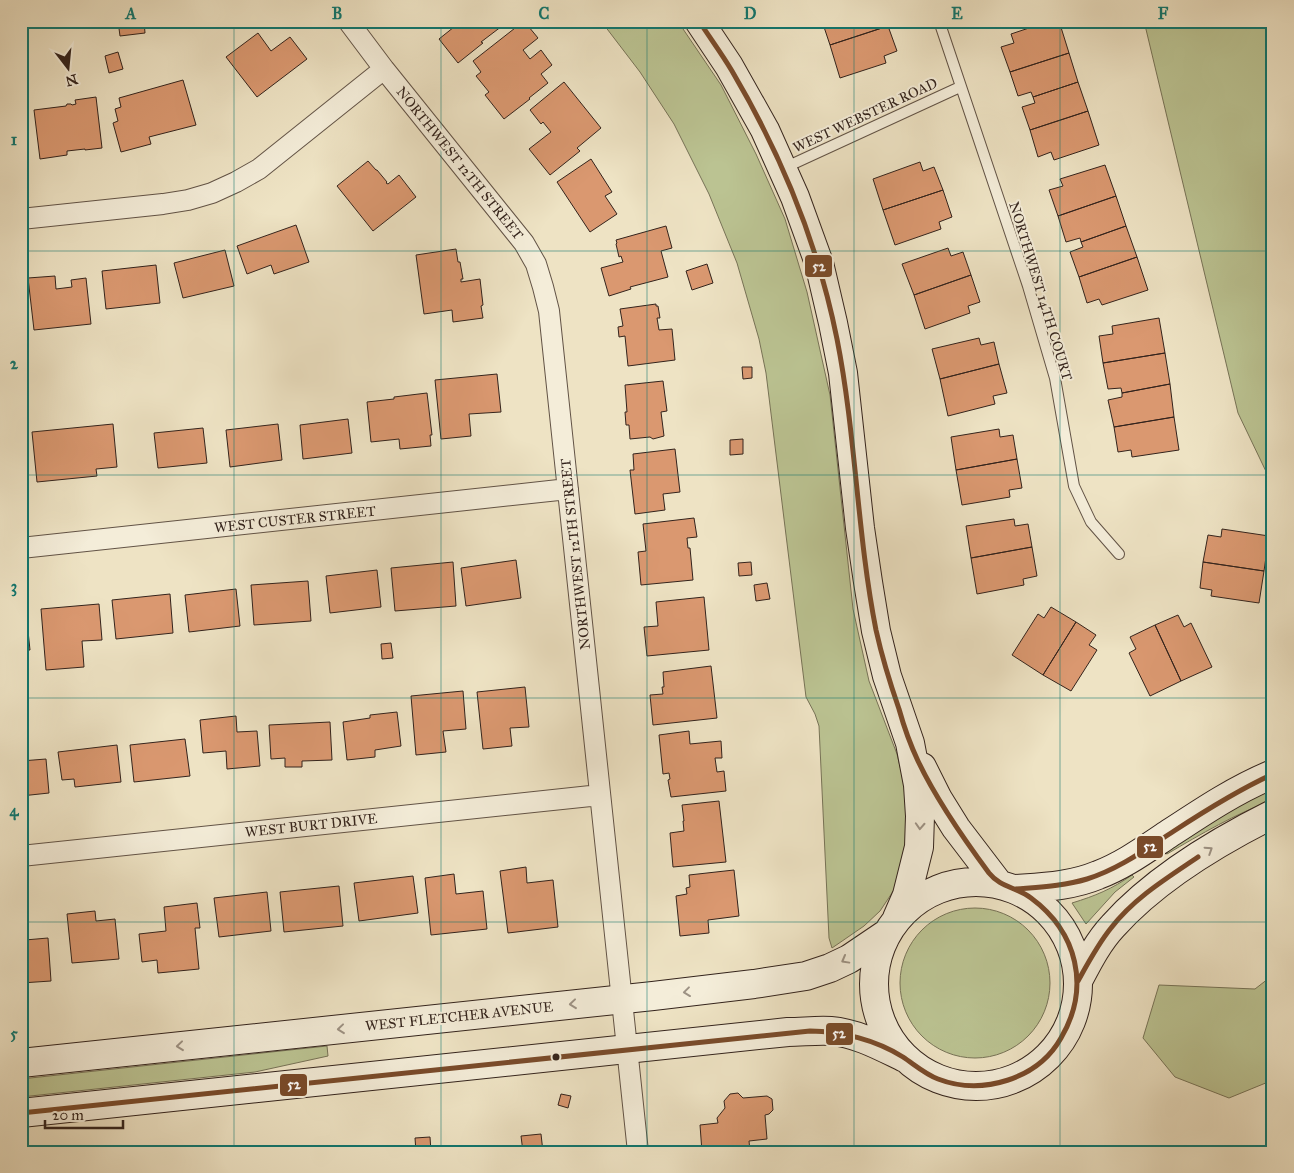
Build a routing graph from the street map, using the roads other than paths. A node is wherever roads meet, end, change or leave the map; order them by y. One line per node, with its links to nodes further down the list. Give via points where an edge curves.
1 (348, 21): 4 (street, NORTHWEST 12TH STREET)
2 (699, 21): 6 (main road, via 729,66)
3 (939, 21): 5 (lane, NORTHWEST 14TH COURT)
4 (384, 69): 7 (street, via 259,169 212,193 164,204); 8 (street, NORTHWEST 12TH STREET, via 524,243 536,264 549,311)
5 (960, 87): 6 (lane, WEST WEBSTER ROAD); 10 (lane, NORTHWEST 14TH COURT, via 1028,286 1055,378 1074,486 1091,522)
6 (782, 168): 11 (main road, via 819,264 833,323 843,373 874,621)
7 (21, 219)
8 (568, 489): 9 (street, WEST CUSTER STREET); 13 (street, NORTHWEST 12TH STREET)
9 (21, 548)
10 (1119, 554)
11 (910, 743): 16 (main road, via 956,828); 17 (main road, one-way to 17, via 918,785 919,847 907,895)
12 (1273, 774): 16 (main road, via 1222,800 1099,875 1068,885)
13 (600, 795): 15 (street, WEST BURT DRIVE); 19 (street, NORTHWEST 12TH STREET)
14 (1273, 814): 18 (main road, one-way to 14, via 1112,927 1156,885 1224,840)
15 (21, 856)
16 (1007, 886): 17 (main road, WEST FLETCHER AVENUE, via 982,882 956,884 931,892 912,904); 18 (main road, via 1043,907 1058,924 1068,939)
17 (892, 926): 19 (main road, WEST FLETCHER AVENUE, one-way to 19, via 849,958 806,976); 21 (main road, via 877,957 874,999 889,1039)
18 (1078, 981): 21 (main road, via 1076,1002 1059,1043 1042,1062 1020,1076 994,1084 963,1085 942,1080)
19 (621, 999): 20 (street, NORTHWEST 12TH STREET); 22 (main road, WEST FLETCHER AVENUE, one-way to 22)
20 (627, 1049): 21 (main road, via 788,1032 832,1031 868,1040); 23 (main road); 24 (street, NORTHWEST 12TH STREET)
21 (905, 1058)
22 (21, 1063)
23 (21, 1113)
24 (638, 1152)

